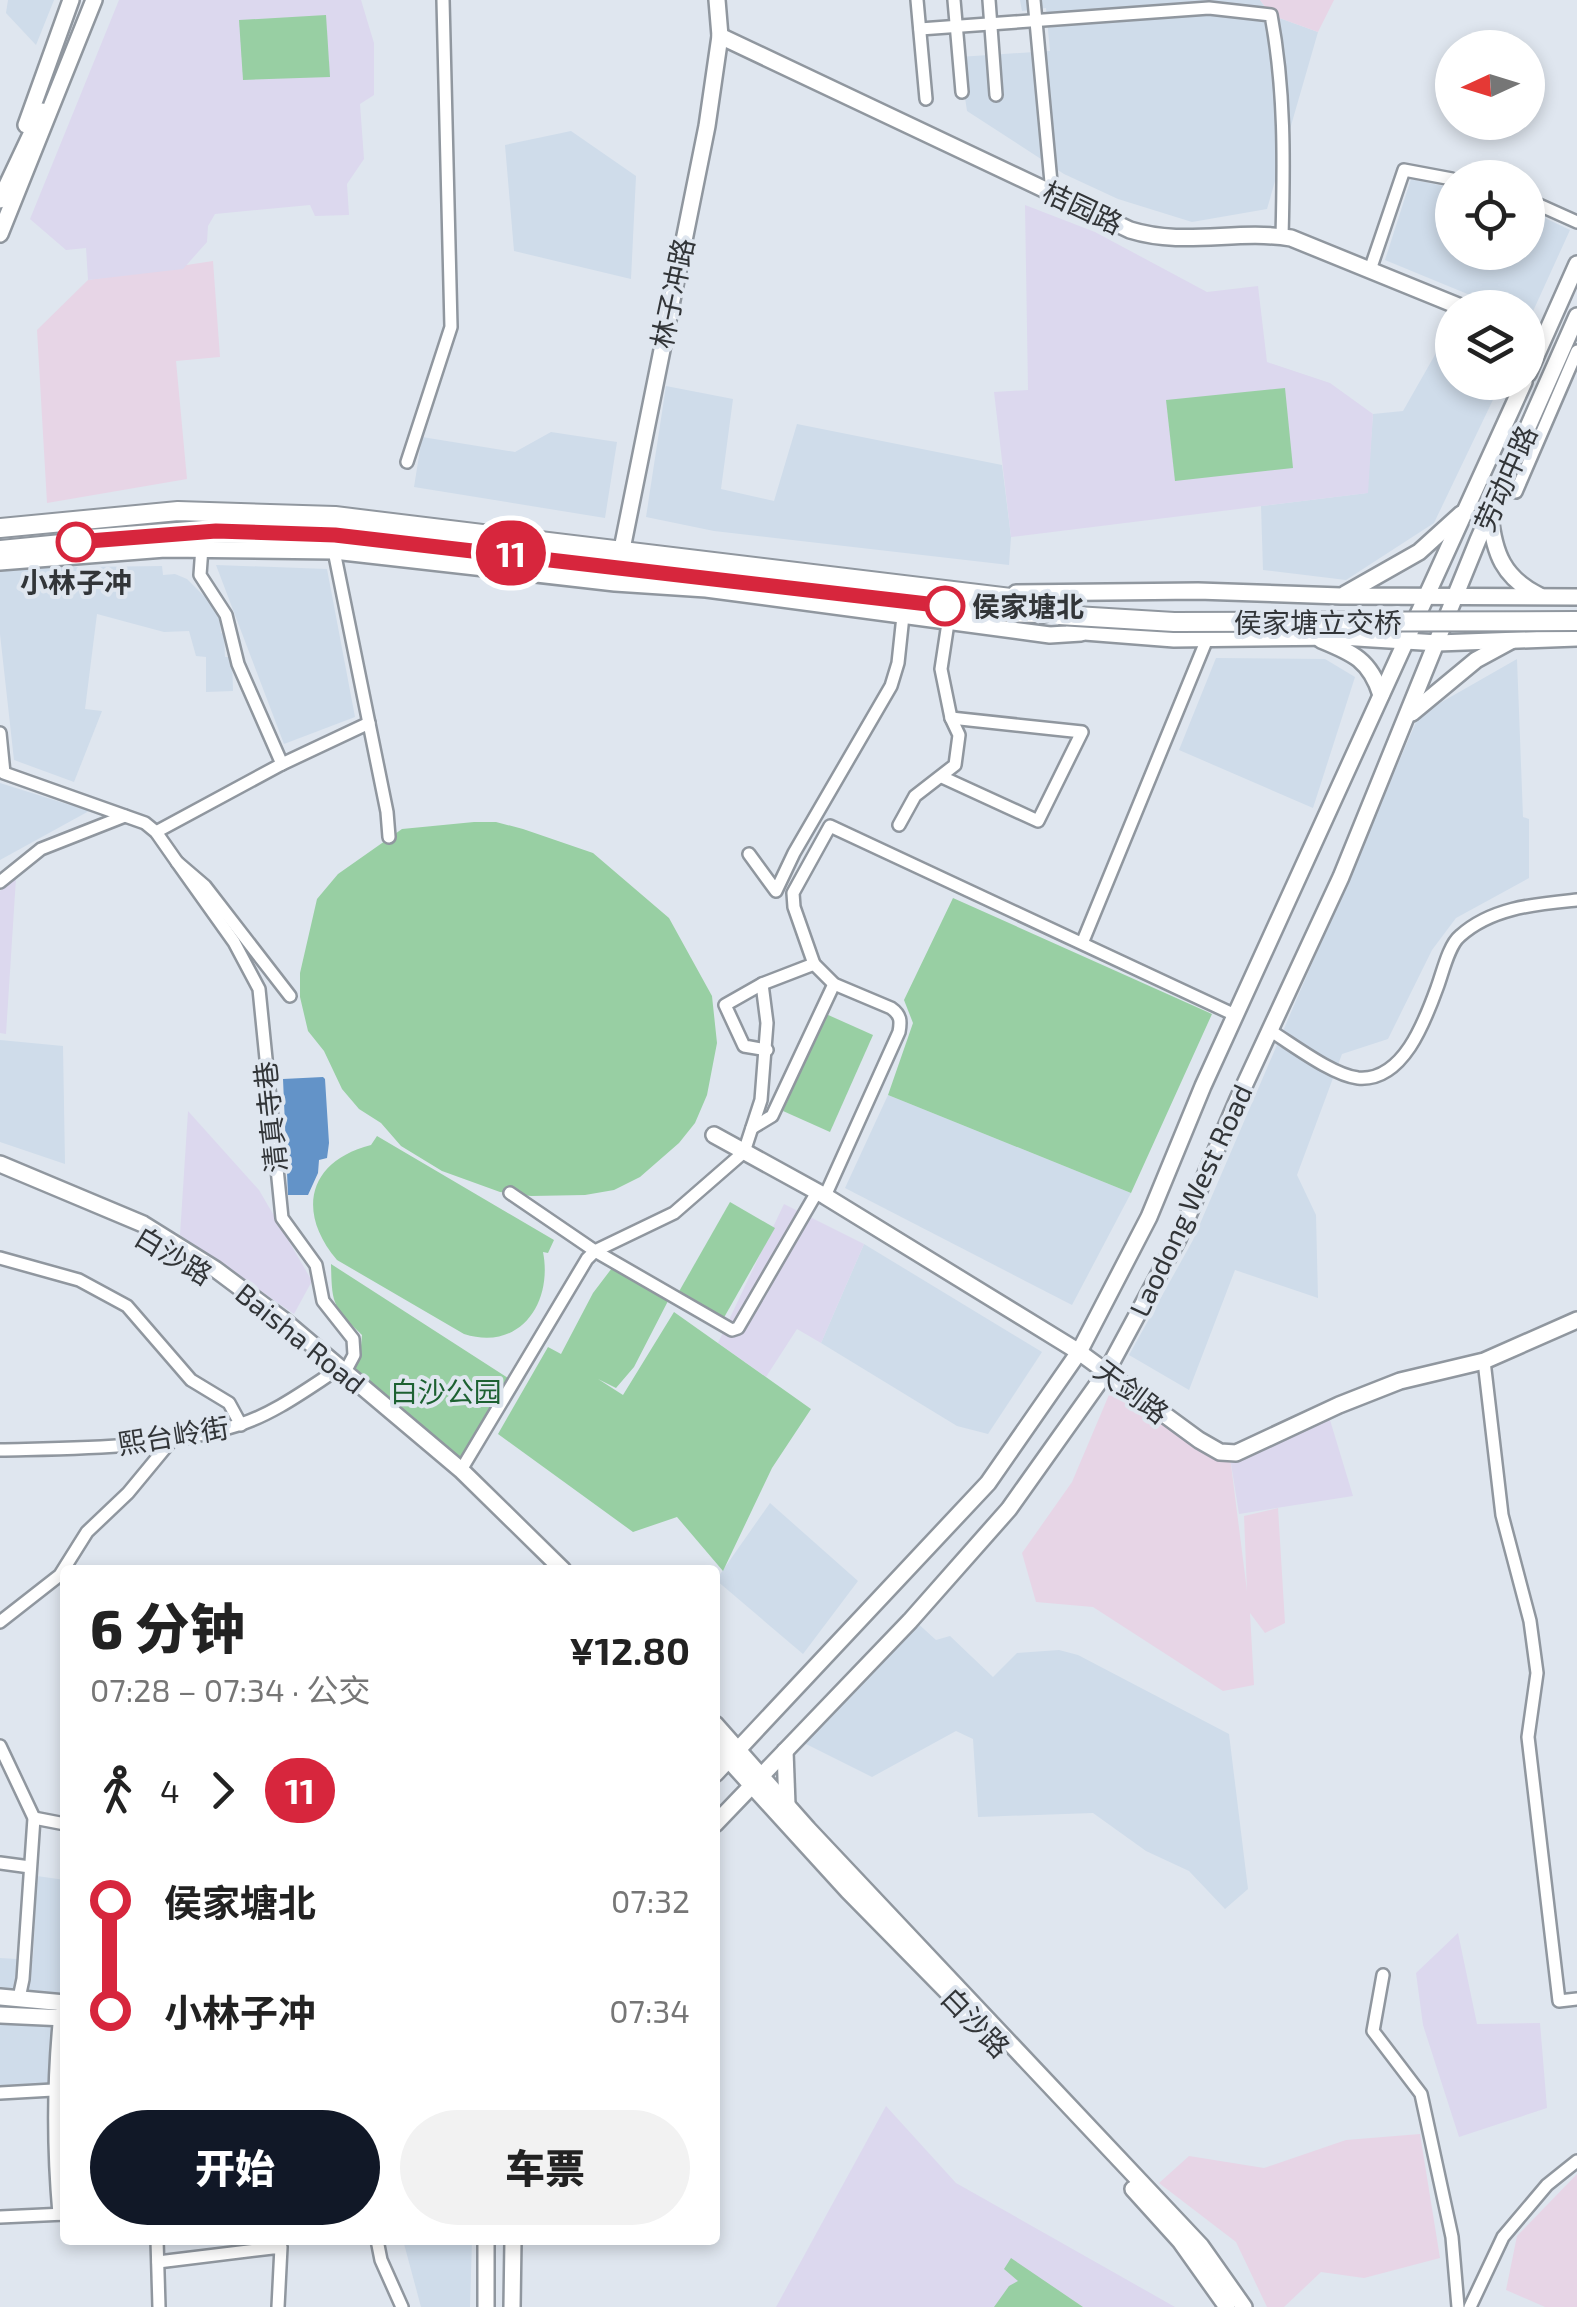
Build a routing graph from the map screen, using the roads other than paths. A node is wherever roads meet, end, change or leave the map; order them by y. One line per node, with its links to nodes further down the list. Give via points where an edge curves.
1 (71, 0): 19 (street, via 38,89)
2 (85, 0): 18 (street)
3 (96, 0): 18 (street); 19 (street, via 62,98)
4 (443, 0): 35 (street, via 450,326)
5 (718, 0): 14 (street, 林子冲路)
6 (917, 0): 13 (street)
7 (954, 0): 12 (street)
8 (989, 0): 11 (street)
9 (1034, 0): 10 (street)
10 (1036, 20): 11 (street); 21 (street); 26 (street, via 1209,8 1271,15 1285,147)
11 (991, 24): 12 (street); 16 (street)
12 (956, 26): 13 (street); 15 (street)
13 (920, 28): 17 (street)
14 (720, 36): 21 (street, 桔园路); 41 (street, 林子冲路)
15 (962, 92)
16 (996, 94)
17 (926, 99)
18 (52, 101): 19 (street)
19 (20, 166): 22 (street); 25 (street)
20 (1435, 176): 28 (street, via 1404,170)
21 (1052, 193): 26 (street, 桔园路, via 1158,238)
22 (0, 200)
23 (1545, 208): 24 (street)
24 (1577, 222)
25 (0, 234)
26 (1282, 237): 28 (street, 桔园路)
27 (1577, 264): 31 (street)
28 (1370, 270): 29 (street, 桔园路)
29 (1435, 297)
30 (1577, 316): 33 (street, 劳动中路)
31 (1545, 320)
32 (1545, 341): 33 (street)
33 (1570, 350): 36 (street); 38 (street, 劳动中路)
34 (1516, 400): 37 (street, 劳动中路)
35 (408, 462)
36 (1516, 492)
37 (1468, 508): 46 (street, via 1419,552); 48 (street, 劳动中路)
38 (1490, 513): 47 (street, via 1500,562 1513,580); 49 (street, 劳动中路)
39 (0, 528): 41 (main road, via 178,512 316,516)
40 (202, 548): 43 (street); 44 (street); 69 (street, via 200,575 226,615 238,664)
41 (622, 549): 45 (main road)
42 (0, 550): 53 (main road, via 183,532 320,534)
43 (334, 551): 54 (street); 67 (street)
44 (0, 562)
45 (980, 594): 46 (street, via 1198,590); 51 (main road)
46 (1341, 596): 48 (street)
47 (1544, 597): 49 (street); 50 (street)
48 (1425, 598): 49 (street); 62 (street, 劳动中路)
49 (1454, 598): 63 (street, 劳动中路)
50 (1577, 598)
51 (1060, 610): 52 (main road, 侯家塘立交桥); 53 (main road); 55 (main road, 侯家塘立交桥, bridge, via 1174,622)
52 (1577, 611)
53 (992, 612): 57 (street)
54 (903, 616): 56 (street); 75 (street, via 891,686 776,891)
55 (1577, 621)
56 (948, 622): 57 (street); 66 (street, via 940,670)
57 (1081, 633): 61 (street)
58 (1317, 638): 61 (street); 62 (street); 64 (street, via 1374,671)
59 (1517, 638): 60 (street); 63 (street); 65 (street, via 1476,660)
60 (1577, 638)
61 (1206, 639): 79 (street)
62 (1405, 642): 63 (street); 64 (street, Laodong West Road)
63 (1438, 643): 65 (street, Laodong West Road)
64 (1380, 694): 84 (street, Laodong West Road)
65 (1410, 715): 85 (street, Laodong West Road)
66 (951, 718): 70 (street, via 960,736 955,766); 70 (street, via 1082,732 1038,821)
67 (369, 723): 69 (street); 74 (street)
68 (0, 733): 71 (street, via 4,773)
69 (282, 764): 73 (street)
70 (942, 777): 72 (street, via 915,796)
71 (125, 816): 73 (street); 77 (street, via 41,850)
72 (899, 825)
73 (156, 832): 76 (street)
74 (389, 836)
75 (749, 854)
76 (177, 862): 83 (street, via 205,886); 100 (street, 清真寺巷, via 260,990 282,1218 316,1266 323,1302 353,1339 354,1355)
77 (0, 882)
78 (1577, 900): 85 (street, via 1522,906 1457,937 1420,1034 1389,1070 1360,1078)
79 (1083, 941): 80 (street, via 830,826 793,893); 84 (street)
80 (814, 964): 81 (street); 82 (street)
81 (762, 984): 86 (street); 86 (street, via 725,1005 744,1046)
82 (834, 984): 87 (street, via 772,1116); 93 (street, via 891,1008 901,1021)
83 (290, 996)
84 (1235, 1014): 97 (street, Laodong West Road, via 1149,1217)
85 (1269, 1030): 99 (street, Laodong West Road, via 1178,1239)
86 (767, 1050): 87 (street)
87 (752, 1128): 89 (street)
88 (714, 1135): 89 (street, 天剑路)
89 (744, 1152): 93 (street, 天剑路); 94 (street, via 674,1213)
90 (0, 1164): 100 (street, Baisha Road, via 170,1240 282,1319)
91 (0, 1175): 100 (street, 白沙路, via 168,1249)
92 (510, 1193): 94 (street)
93 (821, 1194): 94 (street, via 732,1330); 97 (street, 天剑路)
94 (595, 1251): 104 (street)
95 (0, 1258): 101 (street, via 79,1280 127,1306 191,1380 229,1402)
96 (1577, 1320): 98 (street, 天剑路)
97 (1079, 1352): 99 (street, 天剑路); 110 (street, Laodong West Road, via 988,1483)
98 (1484, 1361): 99 (street, 天剑路, via 1400,1381 1236,1453 1199,1440); 128 (street, via 1502,1515 1537,1672 1528,1737 1559,2001)
99 (1107, 1372): 115 (street, Laodong West Road, via 1010,1509)
100 (338, 1373): 101 (street, 熙台岭街); 104 (street, Baisha Road); 106 (street, 白沙路)
101 (241, 1425): 102 (street, 熙台岭街)
102 (170, 1441): 103 (street, 熙台岭街); 105 (street, via 87,1532)
103 (0, 1450)
104 (461, 1470): 107 (street, Baisha Road)
105 (66, 1565)
106 (545, 1565)
107 (559, 1565)
108 (60, 1575): 109 (street)
109 (0, 1622)
110 (762, 1724): 111 (street); 116 (street, Laodong West Road)
111 (720, 1726)
112 (720, 1731): 116 (street)
113 (0, 1746): 120 (street)
114 (720, 1748): 116 (street, 白沙路)
115 (785, 1751): 118 (street, Laodong West Road); 119 (street)
116 (733, 1754): 117 (street, Laodong West Road); 118 (street, 白沙路)
117 (720, 1768)
118 (755, 1781): 119 (street, 白沙路); 121 (street, Laodong West Road)
119 (779, 1807): 121 (street, via 748,1804); 149 (street, 白沙路, via 1140,2196); 150 (street, 白沙路, via 1201,2246)
120 (34, 1818): 122 (street); 124 (street)
121 (720, 1818)
122 (60, 1823)
123 (0, 1863): 124 (street)
124 (30, 1867): 127 (street)
125 (1383, 1975): 151 (street, via 1373,2031 1422,2094 1452,2237)
126 (0, 1997): 127 (street)
127 (18, 1998): 129 (street)
128 (1577, 1998)
129 (60, 2009)
130 (60, 2010): 131 (street)
131 (0, 2014)
132 (60, 2034): 133 (street)
133 (53, 2090): 134 (street); 136 (street)
134 (0, 2094)
135 (1577, 2161): 152 (street, via 1503,2236)
136 (60, 2198)
137 (60, 2214): 138 (street)
138 (0, 2217)
139 (157, 2245): 143 (street)
140 (379, 2245): 146 (street)
141 (486, 2245): 147 (street)
142 (513, 2245): 148 (street)
143 (158, 2262): 144 (street); 145 (street, via 281,2248)
144 (159, 2307)
145 (278, 2307)
146 (402, 2307)
147 (486, 2307)
148 (512, 2307)
149 (1227, 2307)
150 (1244, 2307)
151 (1458, 2307)
152 (1470, 2307)

